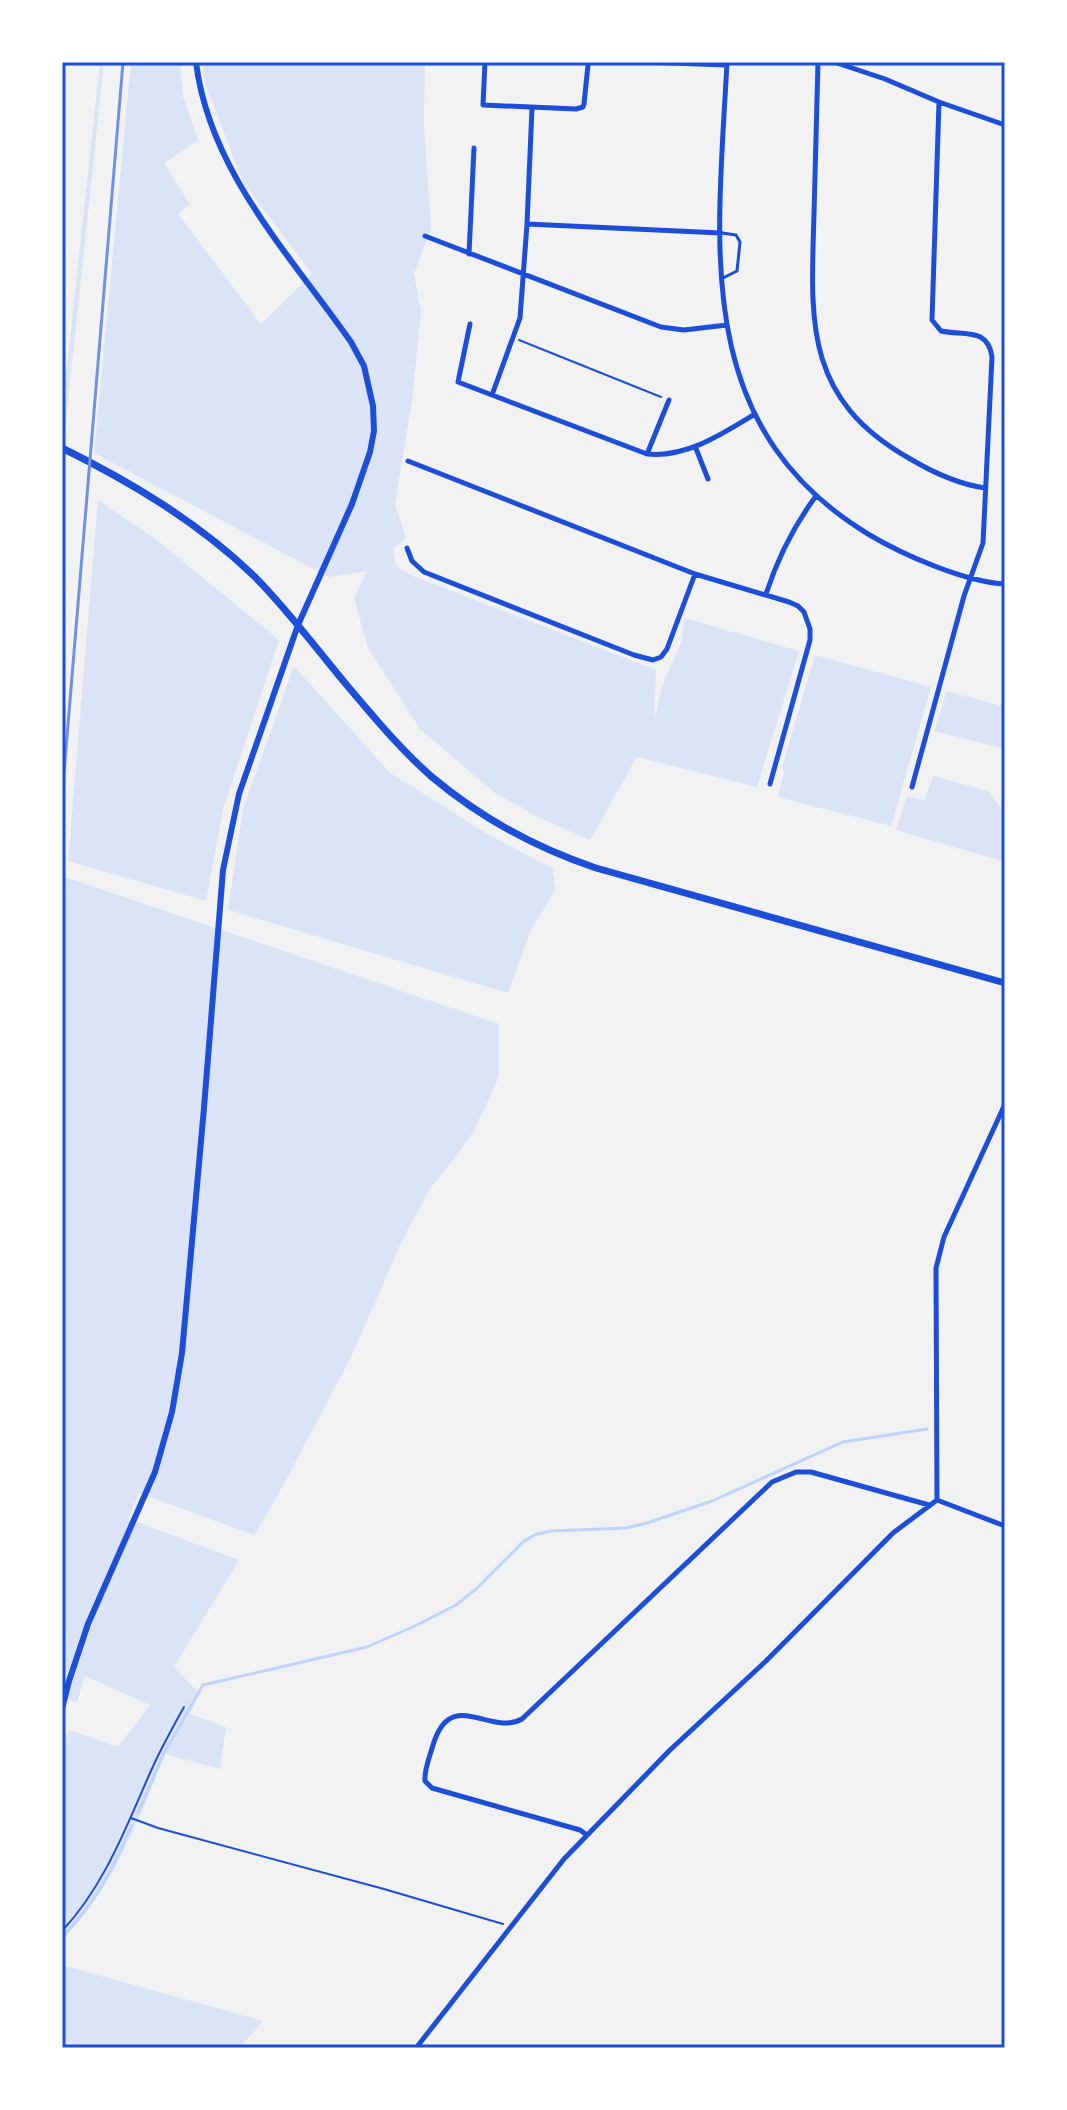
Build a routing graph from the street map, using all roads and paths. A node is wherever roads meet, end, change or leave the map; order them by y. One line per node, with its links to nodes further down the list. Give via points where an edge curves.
1 (196, 62): 36 (street, via 206,109 228,163 351,342 372,397 374,431 364,475)
2 (485, 62): 9 (street, via 483,105)
3 (590, 62): 9 (street, via 583,107)
4 (641, 62): 7 (street)
5 (818, 62): 29 (street, via 812,298 827,374 847,407 889,447 957,481)
6 (834, 62): 8 (street)
7 (727, 64): 13 (street)
8 (939, 102): 10 (street); 29 (street, via 932,320 941,331 976,335 990,346)
9 (532, 108): 12 (street)
10 (1005, 125)
11 (474, 148): 15 (street)
12 (527, 224): 13 (street); 16 (street)
13 (721, 233): 17 (street); 17 (lane, via 736,235 740,242 737,271)
14 (425, 236): 15 (street)
15 (469, 254): 16 (street)
16 (522, 274): 19 (street, via 661,327); 20 (street)
17 (723, 278): 19 (street)
18 (470, 324): 21 (street, via 458,382)
19 (727, 325): 23 (street)
20 (514, 338): 21 (street); 22 (path)
21 (492, 395): 26 (street)
22 (669, 400): 26 (street)
23 (755, 414): 24 (street); 30 (street, via 777,452)
24 (695, 446): 26 (street, via 664,456); 28 (street)
25 (62, 448): 36 (main road, via 155,499 207,535)
26 (647, 454)
27 (408, 461): 32 (street)
28 (708, 479)
29 (985, 488): 33 (street, via 983,543)
30 (816, 496): 33 (street, via 886,545); 35 (street, via 778,558)
31 (407, 548): 32 (street, via 424,572 653,660 667,649)
32 (695, 574): 35 (street)
33 (971, 578): 34 (street); 38 (street)
34 (1005, 584)
35 (765, 594): 37 (street, via 798,606 810,629)
36 (298, 625): 39 (main road, via 421,767 518,836 596,868); 45 (street, via 239,794 223,870 185,1322 172,1412 155,1472 88,1624)
37 (770, 784)
38 (912, 787)
39 (1005, 983)
40 (1005, 1104): 41 (street, via 944,1237 936,1268)
41 (937, 1500): 42 (street); 43 (street)
42 (929, 1505): 47 (street, via 893,1533); 47 (street, via 819,1474 785,1475 522,1719 505,1724 464,1715 442,1725 424,1777 432,1788)
43 (1005, 1526)
44 (184, 1707): 46 (path)
45 (62, 1709)
46 (131, 1818): 48 (path); 49 (path, via 104,1875)
47 (587, 1835): 48 (street)
48 (512, 1926): 50 (street)
49 (62, 1931)
50 (416, 2048)

